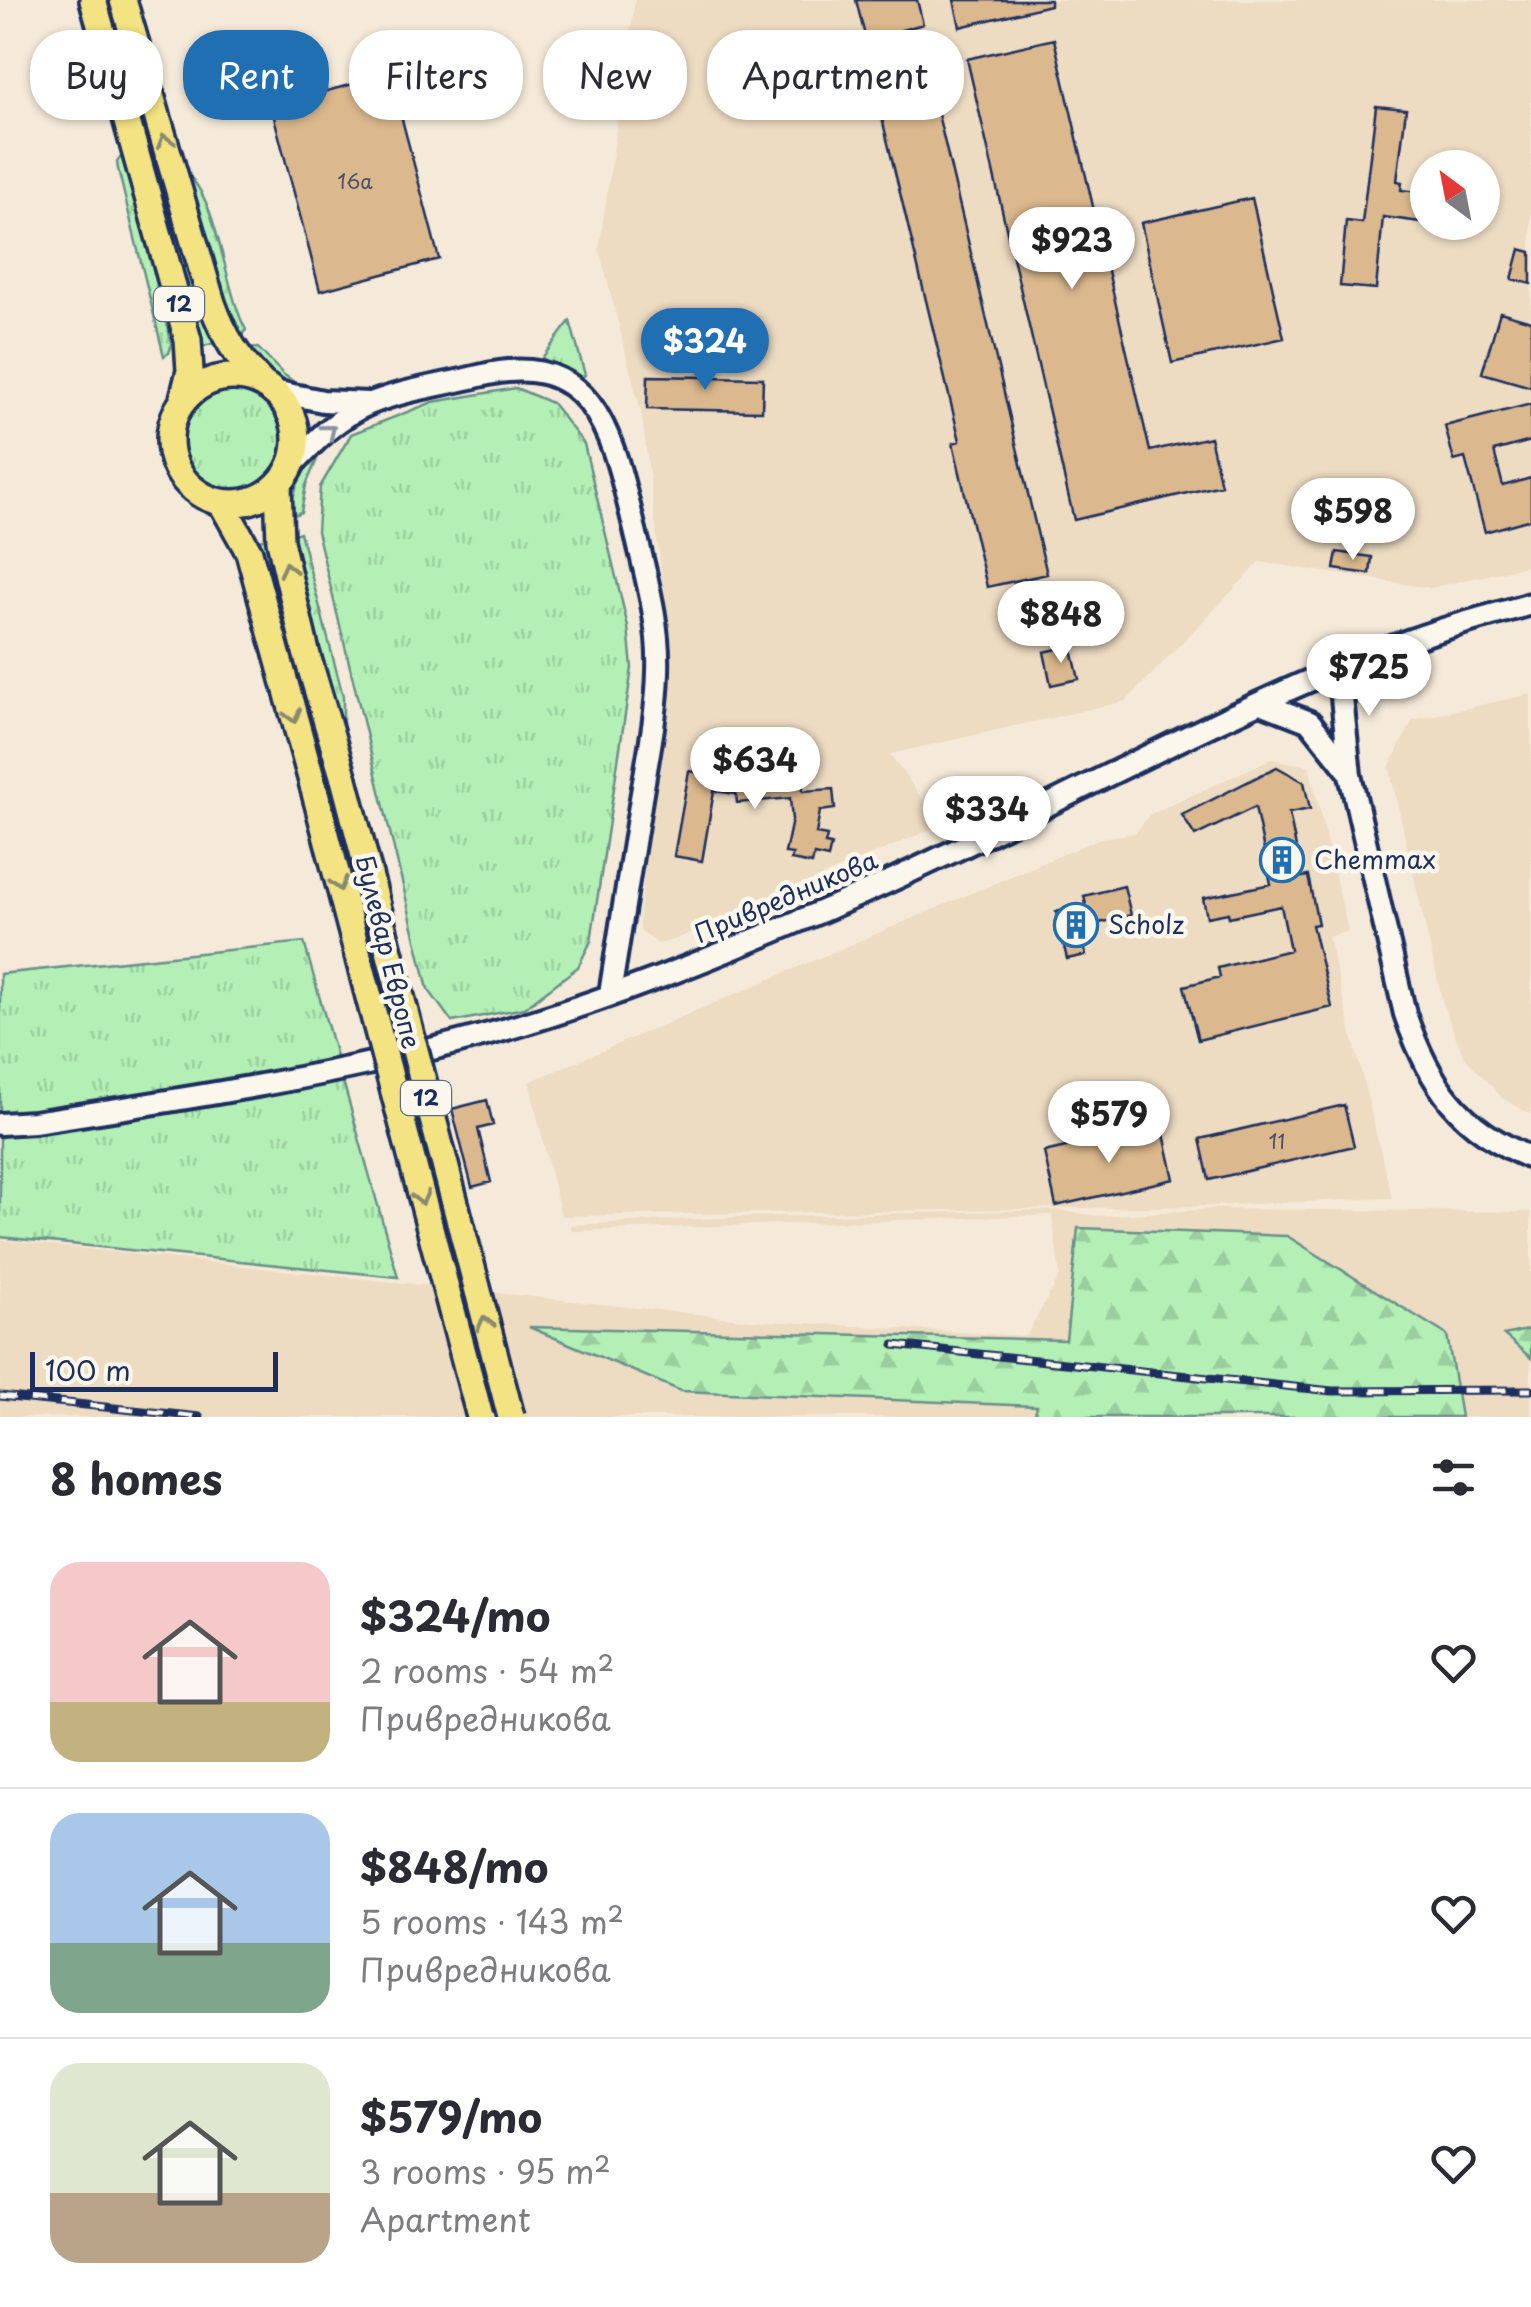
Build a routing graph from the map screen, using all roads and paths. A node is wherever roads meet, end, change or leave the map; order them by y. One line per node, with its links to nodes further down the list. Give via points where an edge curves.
1 (93, 0): 4 (main road, Булевар Европе / 12, via 188,340)
2 (123, 0): 3 (main road, Булевар Европе / 12, one-way to 2, via 240,361 218,320)
3 (268, 388): 4 (main road, via 228,377 210,381); 5 (street); 6 (main road, Булевар Европе / 12, via 295,428)
4 (182, 403): 7 (main road, Булевар Европе / 12, via 170,443 174,463 193,488)
5 (370, 404): 6 (street, one-way to 5, via 330,427); 12 (street, via 498,371 529,370 579,391 608,432 656,616 658,672)
6 (286, 475): 7 (main road, via 251,500); 16 (main road, Булевар Европе / 12, one-way to 6, bridge, via 306,652 280,541)
7 (221, 502): 15 (main road, Булевар Европе / 12, one-way to 15, bridge, via 249,552)
8 (1531, 604): 9 (street, Привредникова)
9 (1339, 668): 10 (street, Привредникова); 11 (street)
10 (1261, 703): 11 (street, via 1310,722); 12 (street, Привредникова, via 832,907)
11 (1350, 776): 14 (street, via 1417,1049 1432,1080 1476,1129)
12 (610, 994): 13 (street, Привредникова, via 483,1036 318,1076)
13 (0, 1124)
14 (1531, 1158)
15 (480, 1417)
16 (511, 1417)

